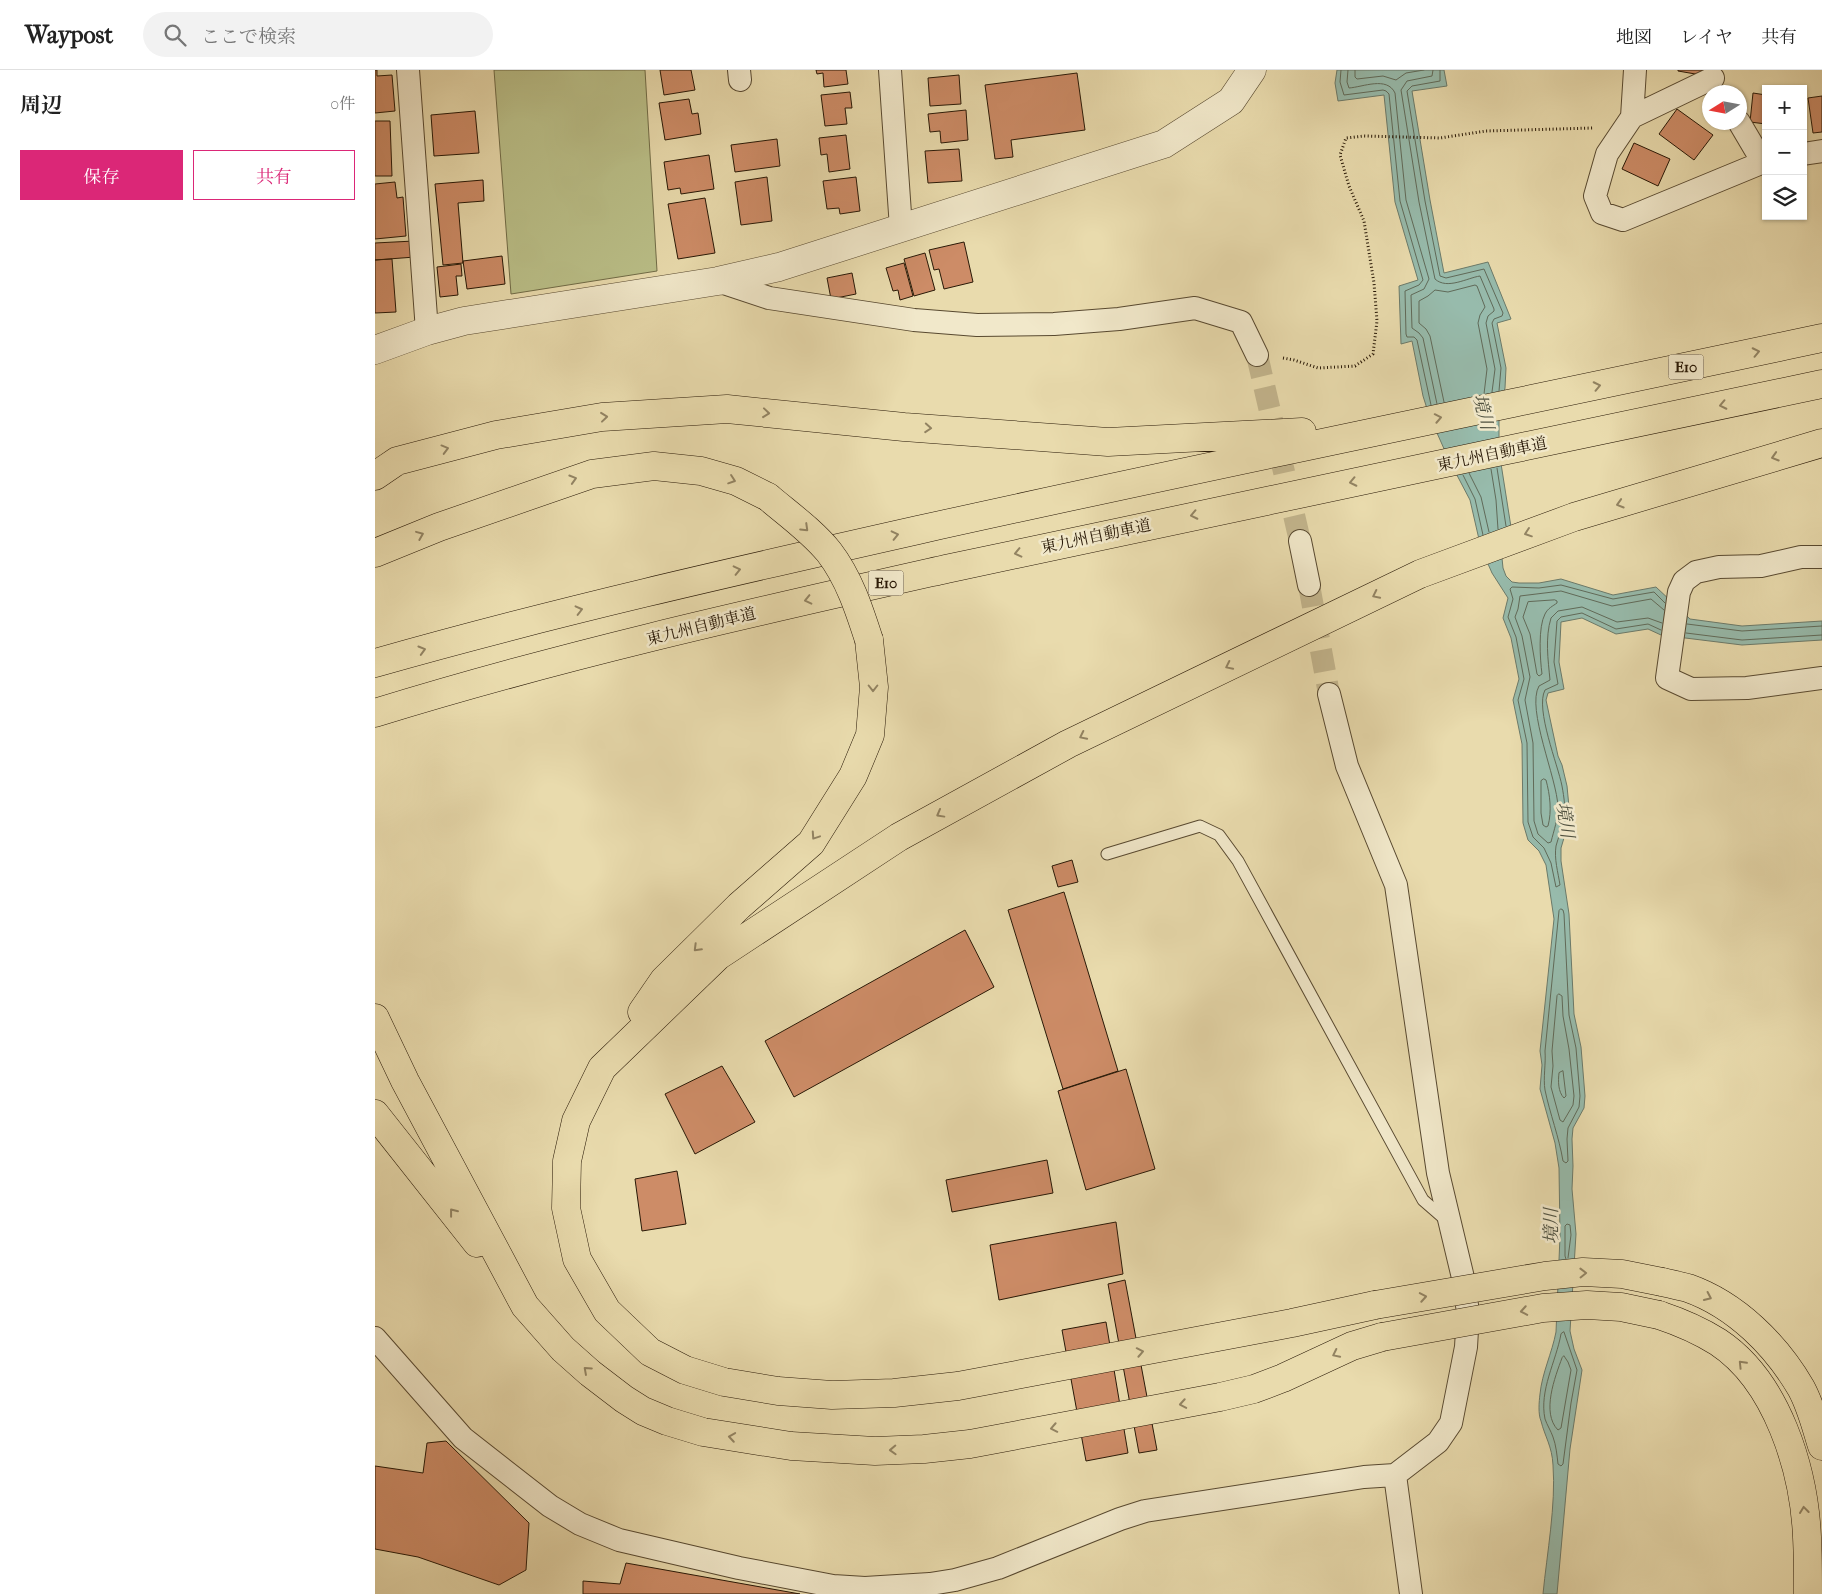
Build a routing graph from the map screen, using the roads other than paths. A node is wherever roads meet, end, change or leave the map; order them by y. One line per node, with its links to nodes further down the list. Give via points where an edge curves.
1 (408, 70): 14 (street)
2 (891, 70): 12 (street)
3 (1252, 70): 12 (street, via 1231,101 1164,144)
4 (1635, 70): 6 (street)
5 (1717, 80): 6 (street)
6 (1632, 117): 11 (street, via 1607,154 1595,196 1602,213 1623,220)
7 (1744, 130): 10 (street)
8 (1822, 151): 9 (street)
9 (1807, 153)
10 (1762, 158)
11 (1762, 162)
12 (901, 228): 13 (street, via 779,267)
13 (718, 281): 14 (street, via 464,321); 17 (street, via 769,298 914,320 977,325 1110,320 1195,308 1241,322)
14 (427, 331): 16 (street)
15 (1822, 338): 19 (highway, E10, one-way to 15)
16 (375, 350)
17 (1257, 355)
18 (1822, 384): 29 (highway, 東九州自動車道 / E10, one-way to 29, via 1107,534 769,609 472,683)
19 (1391, 427): 21 (highway, one-way to 19, via 397,461 497,435 602,417 727,409 904,427 1108,442); 26 (highway, E10, one-way to 19, via 720,574)
20 (1822, 443): 32 (highway, one-way to 32, via 1574,517 1420,574 1068,744 899,837 718,956)
21 (375, 476)
22 (1300, 541): 25 (street)
23 (375, 553): 32 (highway, one-way to 32, bridge, via 439,527 592,474 654,466 701,471 736,481 768,497 828,552 855,597 869,640 874,687 870,735 853,776 811,843 739,906 664,980)
24 (1822, 557): 27 (street, via 1801,557 1761,566 1719,567 1696,572 1684,581 1679,592 1667,678 1691,688 1747,688)
25 (1309, 585)
26 (375, 664)
27 (1822, 678)
28 (1329, 694): 34 (street, via 1347,766 1396,885 1438,1173)
29 (375, 713)
30 (1107, 854): 34 (lane, via 1200,826 1219,835 1237,861 1423,1200)
31 (375, 1018): 35 (highway)
32 (602, 1068): 37 (highway, one-way to 37, bridge, via 576,1121 567,1161 566,1208 577,1259 607,1311 650,1352 685,1370 724,1382 778,1391 832,1395 894,1393 977,1382 1375,1305 1545,1276 1583,1272 1622,1274 1689,1288 1742,1319 1785,1364 1801,1390)
33 (375, 1114): 35 (highway, one-way to 33)
34 (1449, 1223): 38 (street, via 1468,1313 1466,1346 1451,1422 1438,1442)
35 (525, 1306): 40 (highway, one-way to 35, bridge, via 1803,1497 1794,1457 1769,1400 1744,1365 1719,1343 1691,1326 1659,1315 1621,1307 1543,1308 1382,1337 1352,1346 1254,1389 1220,1397 970,1444 924,1449 850,1450 791,1446 703,1432 643,1411 624,1400 563,1349)
36 (375, 1338): 38 (street, via 463,1438 550,1506 580,1524 619,1540 833,1586 898,1587 955,1580 998,1568 1145,1511)
37 (1822, 1446)
38 (1395, 1475): 39 (street)
39 (1411, 1594)
40 (1808, 1594)

